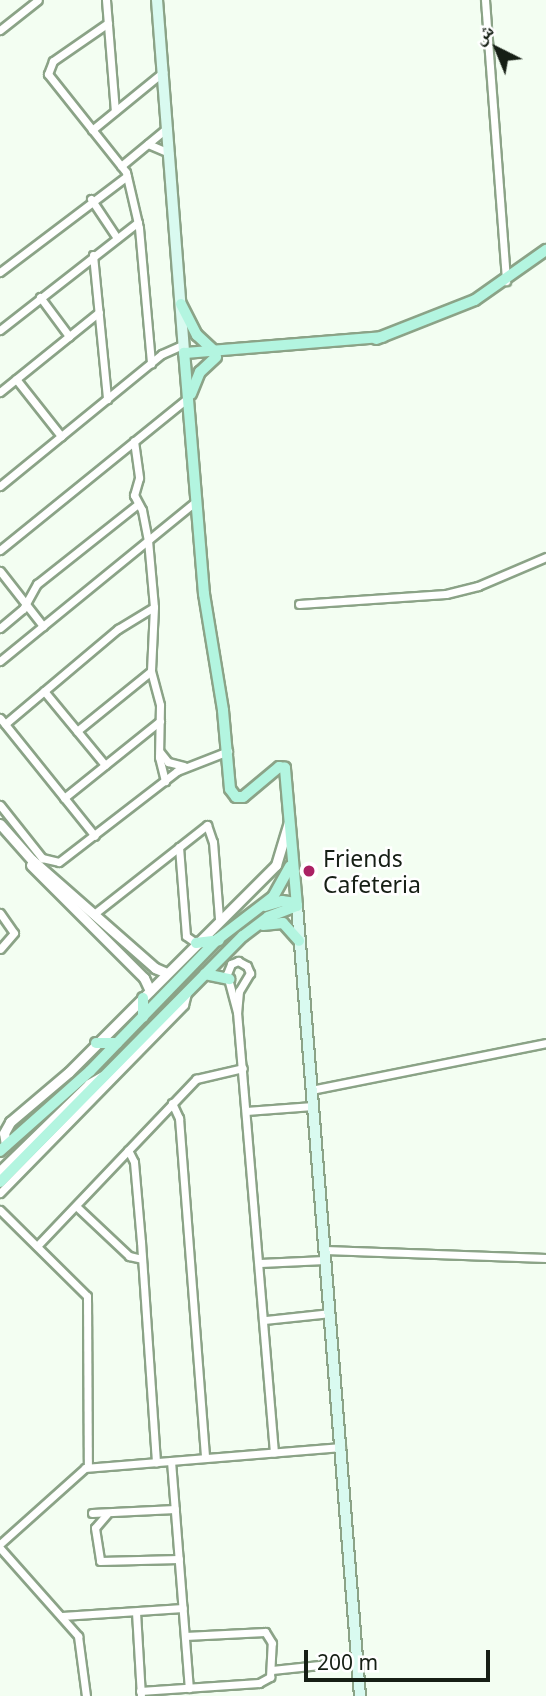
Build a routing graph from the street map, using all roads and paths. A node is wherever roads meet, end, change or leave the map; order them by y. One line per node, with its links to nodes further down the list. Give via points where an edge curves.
1 (38, 0): 6 (street)
2 (106, 0): 5 (street)
3 (157, 0): 7 (main road)
4 (485, 0): 21 (street)
5 (107, 23): 8 (street); 10 (street, via 48,68 51,79)
6 (0, 30)
7 (163, 72): 8 (street); 9 (main road)
8 (115, 111): 10 (street)
9 (167, 128): 11 (street); 12 (main road)
10 (92, 130): 13 (street)
11 (148, 144): 12 (street); 13 (street)
12 (169, 153): 23 (main road)
13 (121, 166): 14 (street)
14 (127, 176): 15 (street); 16 (street)
15 (91, 199): 17 (street); 20 (street)
16 (138, 222): 17 (street); 29 (street)
17 (117, 238): 19 (street)
18 (546, 250): 21 (main road)
19 (93, 255): 22 (street); 24 (street)
20 (0, 272)
21 (506, 281): 28 (main road, via 440,317 382,337)
22 (40, 297): 25 (street); 26 (street)
23 (181, 304): 27 (main road); 28 (main road, via 193,330)
24 (99, 312): 26 (street); 32 (street)
25 (0, 330)
26 (69, 336): 30 (street)
27 (184, 352): 28 (main road); 29 (street); 33 (main road)
28 (215, 354): 33 (main road, via 197,376)
29 (151, 363): 32 (street)
30 (16, 379): 31 (street); 34 (street)
31 (0, 392)
32 (107, 399): 34 (street)
33 (188, 402): 35 (street); 37 (main road)
34 (61, 436): 36 (street)
35 (134, 442): 38 (street); 40 (street)
36 (0, 486)
37 (196, 500): 39 (street); 54 (main road, via 204,594)
38 (138, 504): 39 (street); 43 (street, via 37,584)
39 (148, 540): 45 (street); 46 (street)
40 (0, 550)
41 (546, 557): 44 (street, via 446,594)
42 (0, 571): 43 (street)
43 (26, 604): 46 (street); 47 (street)
44 (299, 604)
45 (154, 607): 49 (street); 50 (street, via 118,629)
46 (43, 625): 48 (street)
47 (0, 628)
48 (1, 657)
49 (151, 671): 52 (street); 53 (street)
50 (44, 691): 51 (street); 53 (street)
51 (2, 721): 61 (street)
52 (160, 721): 55 (street); 56 (street)
53 (77, 731): 56 (street)
54 (228, 751): 57 (street); 59 (main road, via 233,795 245,796)
55 (159, 752): 57 (street, via 168,762); 58 (street)
56 (105, 765): 61 (street)
57 (185, 766): 58 (street)
58 (165, 780): 66 (street)
59 (264, 781): 60 (main road, via 278,776); 60 (main road, via 283,766)
60 (287, 783): 63 (main road)
61 (64, 798): 66 (street)
62 (0, 805): 66 (street, via 48,862 62,861)
63 (290, 820): 68 (main road); 72 (street, via 276,866)
64 (0, 824): 65 (street)
65 (9, 835): 71 (street); 80 (street, via 44,880)
66 (95, 836)
67 (179, 847): 71 (street); 72 (street, via 207,825 213,842); 76 (street, via 186,936)
68 (292, 857): 69 (main road); 73 (main road, via 280,889)
69 (296, 904): 73 (main road, via 278,901); 75 (main road); 79 (main road, via 261,921)
70 (0, 913): 78 (street, via 14,933)
71 (94, 914): 77 (street)
72 (219, 919): 76 (street)
73 (239, 922): 74 (main road)
74 (218, 939): 76 (main road); 81 (main road, via 226,947); 87 (main road)
75 (299, 941): 79 (main road, via 286,925 272,922); 93 (main road)
76 (196, 943): 82 (street)
77 (131, 947): 80 (street, via 151,974); 82 (street)
78 (0, 949)
79 (227, 952): 81 (main road)
80 (122, 956): 85 (street)
81 (208, 971): 83 (main road); 84 (main road)
82 (167, 973): 85 (street)
83 (229, 979): 86 (street); 86 (street, via 233,963 247,966 249,976 239,991)
84 (187, 992): 92 (main road); 97 (street, via 184,1005)
85 (146, 994): 87 (main road); 90 (street)
86 (237, 1012): 91 (street)
87 (143, 1017): 88 (main road)
88 (117, 1043): 90 (main road); 98 (main road)
89 (546, 1043): 93 (street)
90 (96, 1044): 98 (street, via 8,1124)
91 (243, 1069): 94 (street, via 199,1077); 96 (street)
92 (103, 1076): 97 (main road); 100 (street, via 89,1084)
93 (312, 1090): 95 (main road)
94 (172, 1103): 99 (street); 114 (street, via 179,1118)
95 (313, 1106): 96 (street); 106 (main road)
96 (246, 1111): 109 (street)
97 (69, 1116): 101 (main road); 102 (street)
98 (3, 1148)
99 (128, 1150): 103 (street); 108 (street, via 134,1162)
100 (0, 1171)
101 (0, 1182)
102 (0, 1193)
103 (76, 1206): 105 (street); 108 (street, via 129,1256)
104 (0, 1210): 105 (street)
105 (37, 1246): 117 (street, via 87,1296)
106 (325, 1255): 107 (street); 109 (street); 110 (main road)
107 (546, 1258)
108 (142, 1259): 116 (street)
109 (260, 1264): 111 (street)
110 (330, 1312): 111 (street); 112 (main road)
111 (265, 1320): 113 (street)
112 (341, 1447): 113 (street); 129 (main road)
113 (274, 1452): 114 (street)
114 (205, 1458): 115 (street)
115 (171, 1461): 116 (street); 118 (street)
116 (156, 1462): 117 (street)
117 (88, 1467): 121 (street)
118 (175, 1508): 120 (street); 122 (street)
119 (92, 1513): 120 (street)
120 (107, 1514): 122 (street, via 95,1528 100,1562)
121 (0, 1546): 126 (street)
122 (179, 1559): 123 (street)
123 (183, 1608): 124 (street); 128 (street)
124 (136, 1612): 125 (street); 132 (street)
125 (87, 1615): 126 (street); 127 (street)
126 (62, 1616): 127 (street)
127 (74, 1629): 133 (street, via 83,1651)
128 (185, 1636): 130 (street, via 265,1632 272,1641); 131 (street)
129 (358, 1661): 130 (street); 134 (main road)
130 (272, 1670): 131 (street, via 259,1683)
131 (189, 1688): 132 (street)
132 (141, 1694)
133 (86, 1696)
134 (360, 1696)

